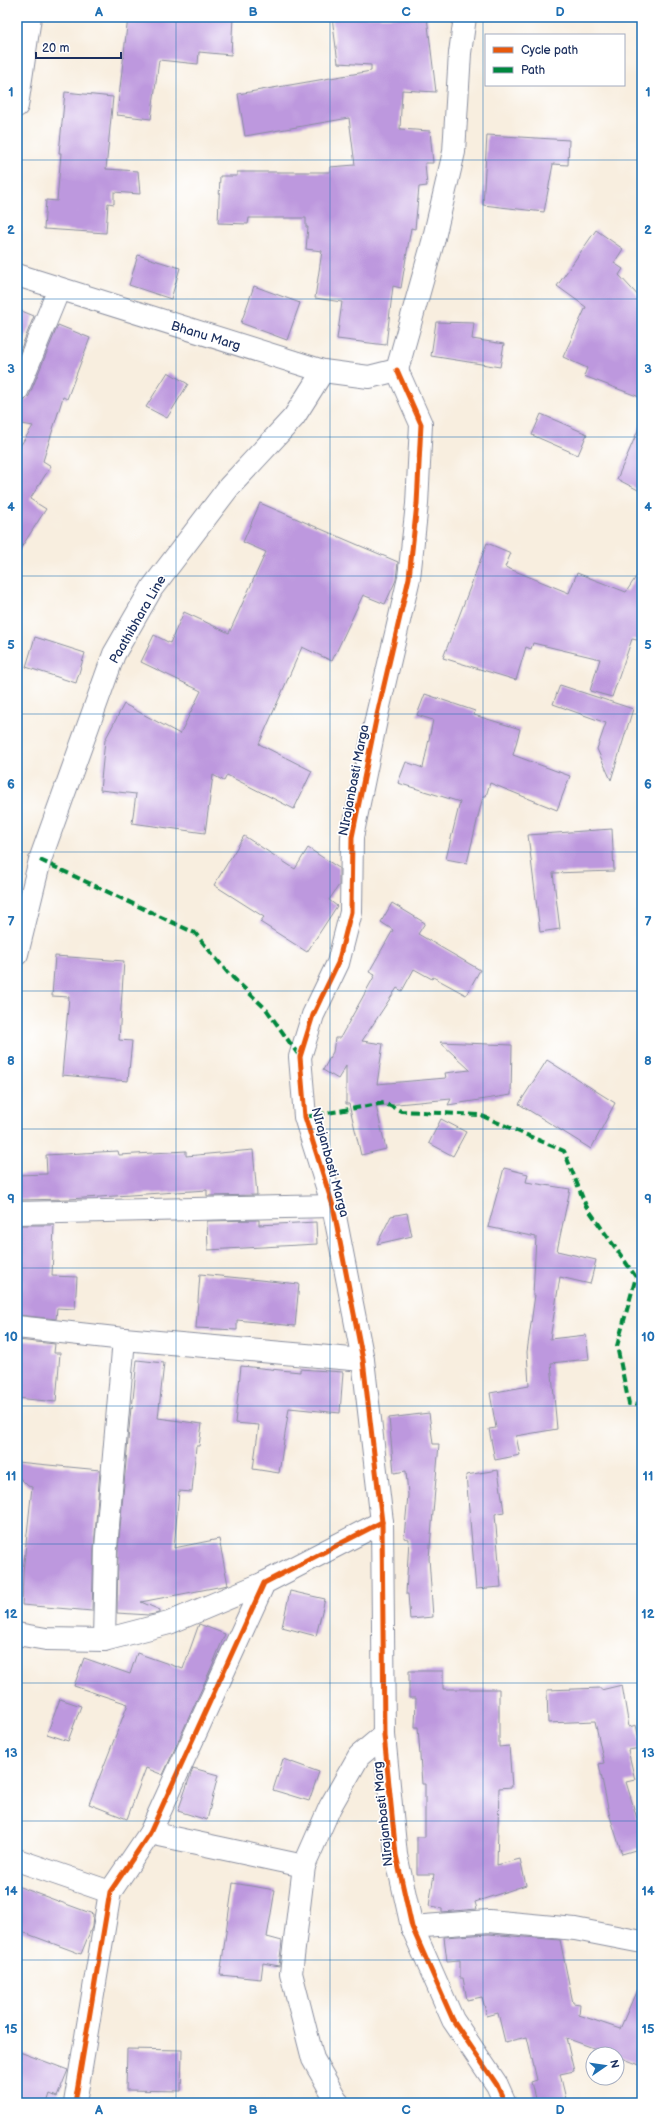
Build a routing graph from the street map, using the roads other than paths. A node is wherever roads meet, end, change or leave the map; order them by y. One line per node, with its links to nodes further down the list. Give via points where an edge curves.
1 (30, 17): 3 (street)
2 (465, 17): 6 (street, via 460,53 454,152 433,242)
3 (17, 106)
4 (17, 275): 5 (street, Bhanu Marg)
5 (59, 289): 7 (street, Bhanu Marg); 8 (street)
6 (397, 370): 7 (street, Bhanu Marg, via 369,377); 10 (street, NIrajanbasti Marga, via 421,424 417,504 409,578 352,837 351,912 338,963 313,1015 300,1057 305,1118)
7 (322, 371): 9 (street, Paathibhara Line, via 294,417 229,488 152,588 114,654 40,860)
8 (17, 391)
9 (17, 954)
10 (333, 1206): 11 (street); 14 (street, NIrajanbasti Marga)
11 (17, 1213)
12 (17, 1327): 13 (street)
13 (124, 1339): 14 (street); 18 (street, via 106,1548)
14 (364, 1360): 15 (street, NIrajanbasti Marga)
15 (382, 1522): 16 (street); 19 (street, NIrajanbasti Marg)
16 (264, 1582): 18 (street, via 169,1623); 20 (street)
17 (17, 1634): 18 (street, via 46,1639)
18 (104, 1640)
19 (384, 1735): 22 (street, via 359,1756 330,1807); 24 (street, NIrajanbasti Marg, via 396,1855)
20 (150, 1833): 22 (street); 23 (street)
21 (17, 1860): 23 (street)
22 (304, 1866): 27 (street, via 291,1973 313,2059)
23 (110, 1892): 26 (street)
24 (412, 1927): 25 (street, via 489,1921 575,1929); 28 (street, NIrajanbasti Marg, via 453,2020 497,2085)
25 (642, 1942)
26 (74, 2103)
27 (338, 2103)
28 (505, 2103)

